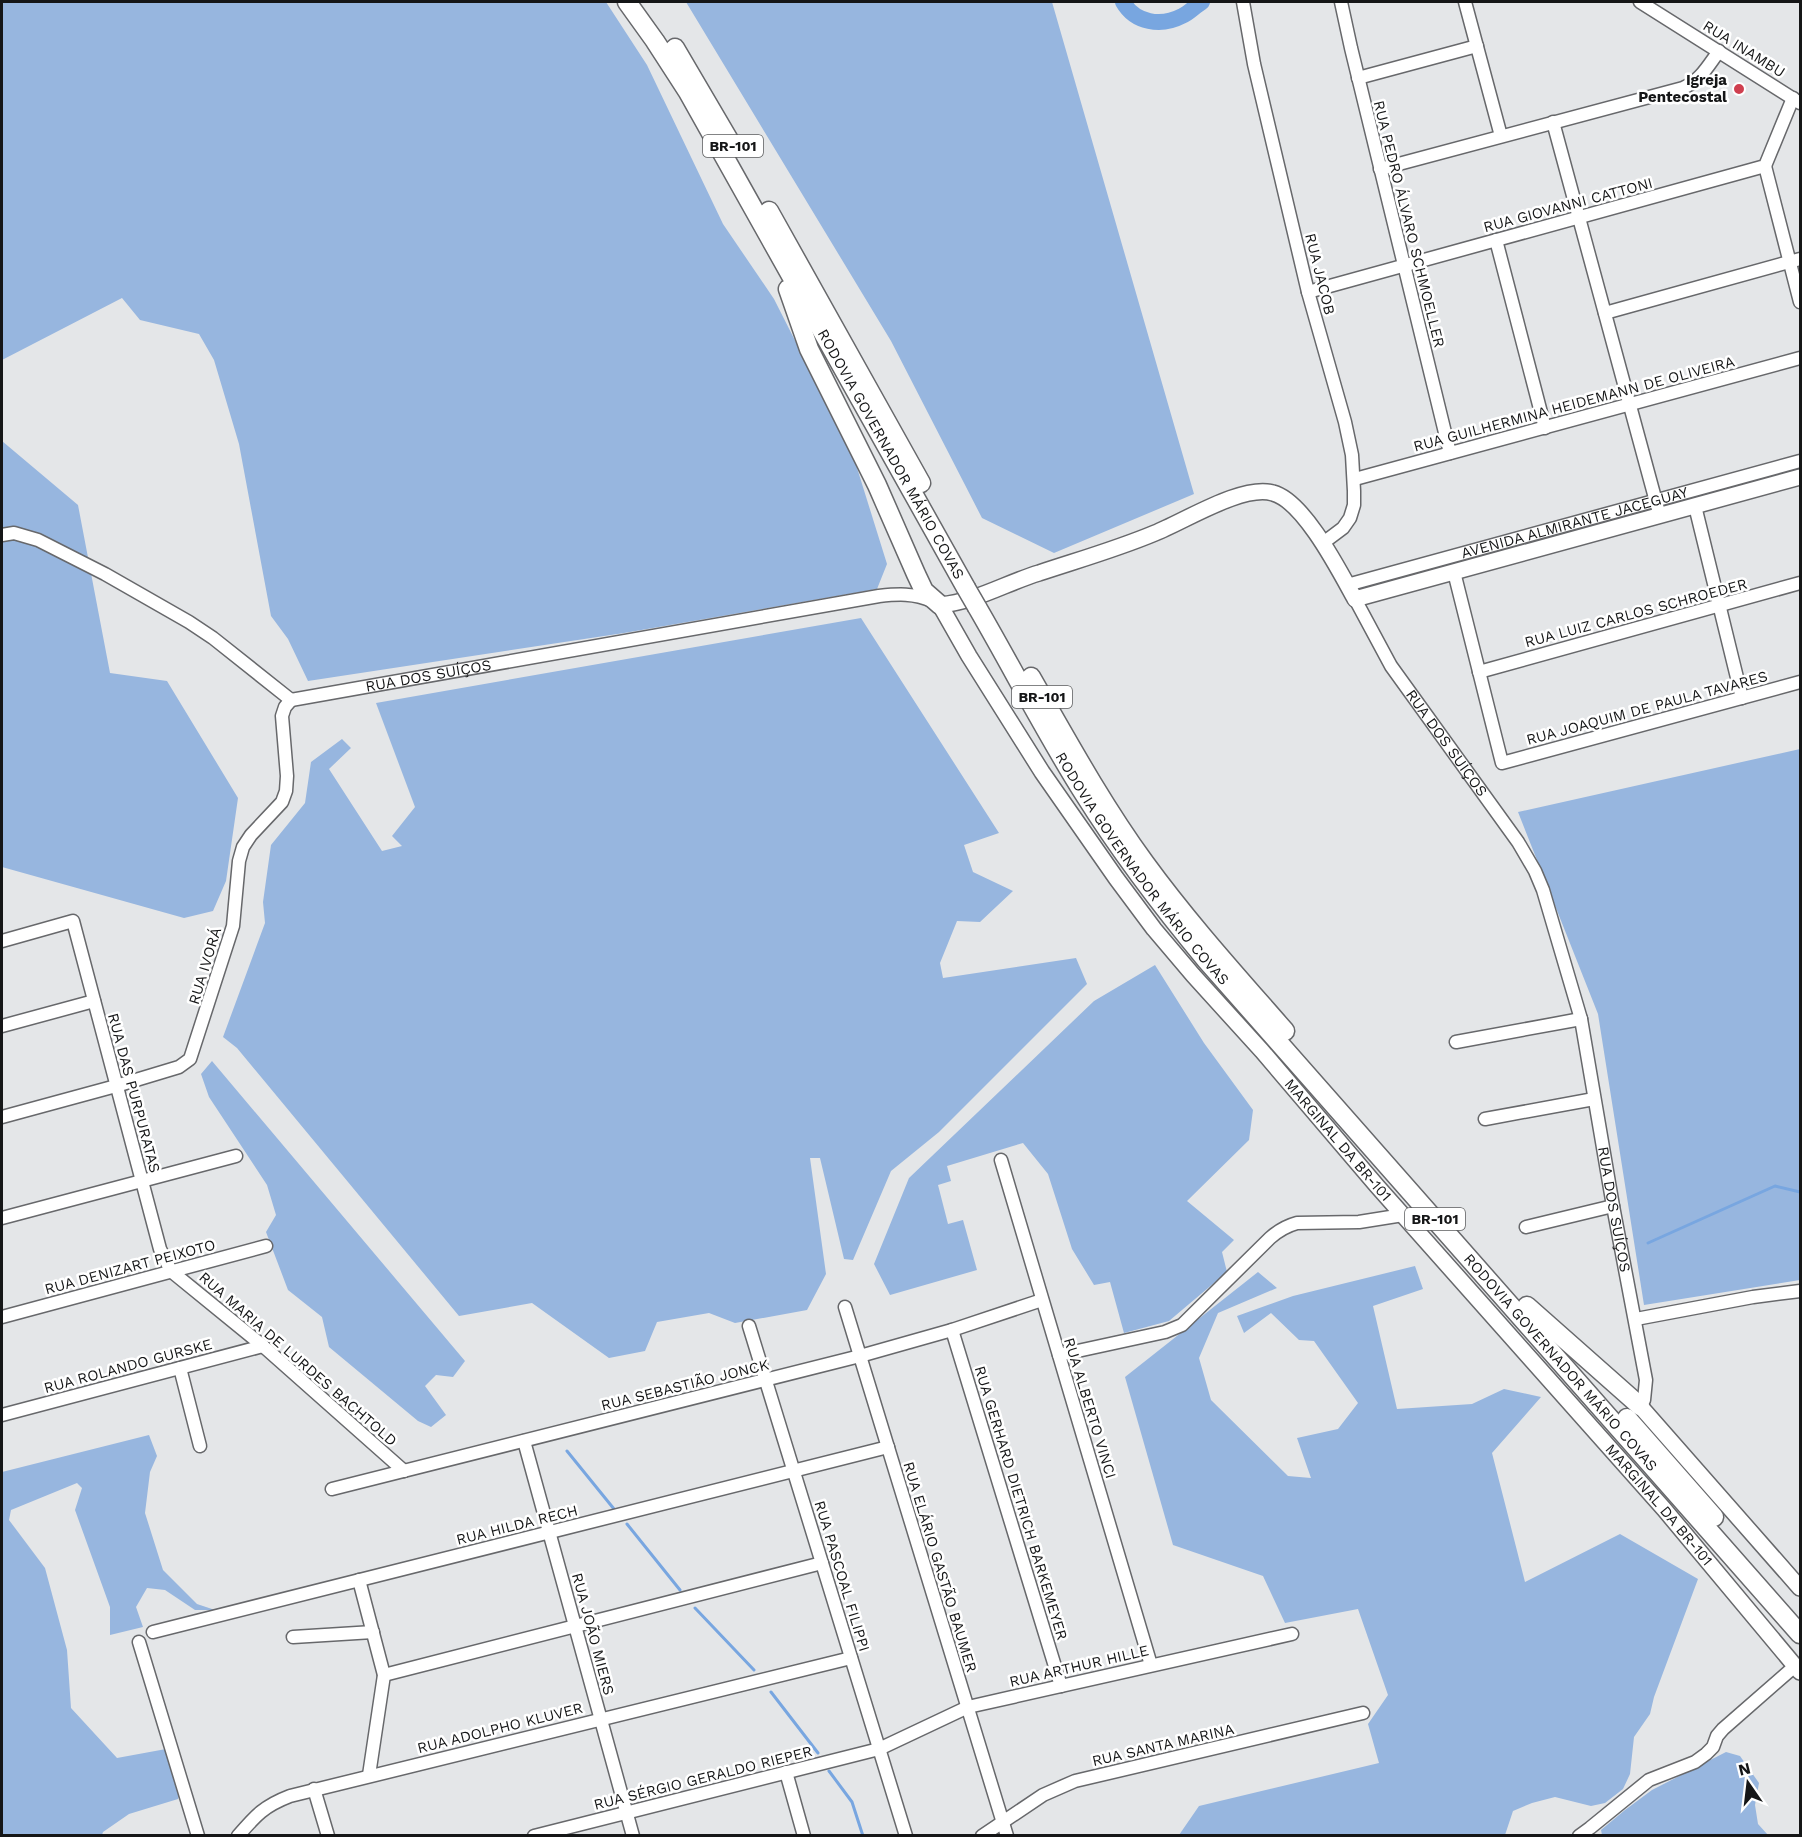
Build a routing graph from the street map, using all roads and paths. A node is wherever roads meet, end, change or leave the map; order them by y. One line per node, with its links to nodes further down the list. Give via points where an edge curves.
1 (627, 2): 17 (highway, RODOVIA GOVERNADOR MÁRIO COVAS / BR-101, via 674,68)
2 (643, 2): 38 (highway, RODOVIA GOVERNADOR MÁRIO COVAS / BR-101, via 706,98)
3 (1243, 2): 20 (street, RUA JACOB)
4 (1341, 2): 9 (street, RUA PEDRO ÁLVARO SCHMOELLER)
5 (1465, 2): 7 (street)
6 (1640, 2): 8 (street, RUA INAMBU)
7 (1477, 46): 9 (street); 12 (street)
8 (1719, 51): 10 (street, RUA INAMBU); 11 (street, via 1701,76 1689,85)
9 (1358, 78): 14 (street, RUA PEDRO ÁLVARO SCHMOELLER)
10 (1797, 100): 13 (street)
11 (1553, 122): 12 (street); 15 (street)
12 (1501, 136): 14 (street)
13 (1765, 166): 15 (street, RUA GIOVANNI CATTONI); 18 (street)
14 (1380, 169): 19 (street, RUA PEDRO ÁLVARO SCHMOELLER)
15 (1579, 217): 16 (street, RUA GIOVANNI CATTONI); 22 (street)
16 (1496, 240): 19 (street, RUA GIOVANNI CATTONI); 25 (street)
17 (771, 242): 35 (highway, via 809,349 877,485); 38 (highway, RODOVIA GOVERNADOR MÁRIO COVAS / BR-101)
18 (1795, 261): 21 (street); 22 (street)
19 (1404, 266): 20 (street, RUA GIOVANNI CATTONI); 26 (street, RUA PEDRO ÁLVARO SCHMOELLER)
20 (1308, 292): 29 (street, RUA JACOB, via 1345,422)
21 (1800, 302)
22 (1605, 313): 24 (street)
23 (1800, 358): 24 (street, RUA GUILHERMINA HEIDEMANN DE OLIVEIRA)
24 (1629, 405): 25 (street, RUA GUILHERMINA HEIDEMANN DE OLIVEIRA); 31 (street)
25 (1545, 428): 26 (street, RUA GUILHERMINA HEIDEMANN DE OLIVEIRA)
26 (1450, 453): 29 (street, RUA GUILHERMINA HEIDEMANN DE OLIVEIRA)
27 (1800, 461): 31 (street, AVENIDA ALMIRANTE JACEGUAY)
28 (1800, 477): 30 (main road, AVENIDA ALMIRANTE JACEGUAY)
29 (1355, 479): 33 (street, RUA JACOB, via 1350,518)
30 (1695, 506): 31 (main road, AVENIDA ALMIRANTE JACEGUAY); 43 (street)
31 (1658, 508): 34 (main road, AVENIDA ALMIRANTE JACEGUAY); 37 (street, AVENIDA ALMIRANTE JACEGUAY)
32 (2, 535): 47 (street, via 38,540 105,574 213,638)
33 (1323, 543): 37 (main road, RUA DOS SUÍÇOS); 41 (main road, RUA DOS SUÍÇOS, via 1288,501 1273,493 1256,491 1120,547 962,602)
34 (1454, 572): 40 (main road, AVENIDA ALMIRANTE JACEGUAY); 44 (street)
35 (916, 574): 39 (street); 41 (highway, via 924,591)
36 (1800, 583): 43 (street, RUA LUIZ CARLOS SCHROEDER)
37 (1347, 585): 40 (main road, RUA DOS SUÍÇOS)
38 (972, 586): 42 (highway, RODOVIA GOVERNADOR MÁRIO COVAS / BR-101, bridge)
39 (899, 593): 41 (street, RUA DOS SUÍÇOS, via 920,596); 47 (street, RUA DOS SUÍÇOS)
40 (1355, 599): 50 (street, RUA DOS SUÍÇOS, via 1391,666 1526,855 1543,890)
41 (940, 605): 61 (main road, MARGINAL DA BR-101, via 1017,735 1134,903)
42 (983, 605): 68 (highway, RODOVIA GOVERNADOR MÁRIO COVAS / BR-101, via 1097,791 1168,894); 96 (highway, RODOVIA GOVERNADOR MÁRIO COVAS / BR-101, via 1083,793 1167,913)
43 (1720, 606): 44 (street, RUA LUIZ CARLOS SCHROEDER); 46 (street)
44 (1479, 672): 46 (street, RUA JOAQUIM DE PAULA TAVARES, via 1502,763)
45 (1800, 682): 46 (street, RUA JOAQUIM DE PAULA TAVARES)
46 (1742, 698)
47 (291, 700): 53 (street, RUA IVORÁ, via 282,716 286,791 282,802 243,847 233,926 190,1059 179,1067)
48 (2, 940): 49 (street, RUA DAS PURPURATAS, via 73,921)
49 (94, 1001): 51 (street); 53 (street, RUA DAS PURPURATAS)
50 (1581, 1019): 52 (street); 54 (street, RUA DOS SUÍÇOS)
51 (2, 1026)
52 (1456, 1042)
53 (116, 1086): 55 (street, RUA IVORÁ); 59 (street, RUA DAS PURPURATAS)
54 (1594, 1099): 56 (street); 60 (street, RUA DOS SUÍÇOS)
55 (2, 1117)
56 (1485, 1119)
57 (236, 1156): 59 (street)
58 (1001, 1160): 67 (street, RUA ALBERTO VINCI)
59 (142, 1181): 62 (street); 65 (street, RUA DAS PURPURATAS, via 160,1249)
60 (1613, 1206): 63 (street); 71 (street, RUA DOS SUÍÇOS)
61 (1402, 1215): 75 (street, via 1359,1222 1298,1223 1280,1228 1182,1325 1166,1332); 101 (main road, MARGINAL DA BR-101, via 1664,1509)
62 (2, 1218)
63 (1526, 1227)
64 (266, 1246): 65 (street, RUA DENIZART PEIXOTO)
65 (171, 1271): 70 (street, RUA DENIZART PEIXOTO); 74 (street, RUA MARIA DE LURDES BACHTOLD)
66 (1800, 1291): 71 (street)
67 (1042, 1300): 73 (street, RUA SEBASTIÃO JONCK); 75 (street, RUA ALBERTO VINCI)
68 (1527, 1306): 79 (highway); 91 (highway, RODOVIA GOVERNADOR MÁRIO COVAS / BR-101)
69 (845, 1307): 76 (street, RUA ELÁRIO GASTÃO BAUMER)
70 (2, 1317)
71 (1636, 1319): 79 (street, RUA DOS SUÍÇOS, via 1646,1380)
72 (749, 1326): 78 (street, RUA PASCOAL FILIPPI)
73 (952, 1330): 76 (street, RUA SEBASTIÃO JONCK); 103 (street, RUA GERHARD DIETRICH BARKEMEYER)
74 (263, 1346): 77 (street, RUA ROLANDO GURSKE); 84 (street, RUA MARIA DE LURDES BACHTOLD)
75 (1059, 1355): 100 (street, RUA ALBERTO VINCI)
76 (860, 1356): 78 (street, RUA SEBASTIÃO JONCK); 83 (street, RUA ELÁRIO GASTÃO BAUMER)
77 (180, 1368): 80 (street, RUA ROLANDO GURSKE); 82 (street)
78 (766, 1380): 81 (street, RUA SEBASTIÃO JONCK); 85 (street, RUA PASCOAL FILIPPI)
79 (1640, 1406): 90 (main road)
80 (2, 1415)
81 (524, 1441): 84 (street, RUA SEBASTIÃO JONCK); 87 (street, RUA JOÃO MIERS)
82 (200, 1446)
83 (888, 1447): 85 (street, RUA HILDA RECH); 104 (street, RUA ELÁRIO GASTÃO BAUMER)
84 (404, 1471): 86 (street, RUA SEBASTIÃO JONCK)
85 (794, 1472): 87 (street, RUA HILDA RECH); 88 (street, RUA PASCOAL FILIPPI)
86 (332, 1489)
87 (549, 1533): 89 (street, RUA HILDA RECH); 92 (street, RUA JOÃO MIERS)
88 (822, 1563): 92 (street); 99 (street, RUA PASCOAL FILIPPI)
89 (359, 1580): 93 (street, RUA HILDA RECH); 94 (street)
90 (1800, 1588)
91 (1800, 1615)
92 (575, 1626): 102 (street); 106 (street, RUA JOÃO MIERS)
93 (153, 1632)
94 (373, 1632): 97 (street); 102 (street)
95 (1292, 1634): 100 (street, RUA ARTHUR HILLE)
96 (1800, 1634)
97 (293, 1638)
98 (139, 1642): 113 (street)
99 (851, 1658): 106 (street, RUA ADOLPHO KLUVER); 107 (street, RUA PASCOAL FILIPPI)
100 (1151, 1665): 103 (street, RUA ARTHUR HILLE)
101 (1798, 1669): 122 (street, via 1723,1729 1706,1754 1649,1780)
102 (384, 1675): 109 (street)
103 (1061, 1686): 104 (street, RUA ARTHUR HILLE)
104 (968, 1707): 107 (street, RUA ARTHUR HILLE); 112 (street, RUA ELÁRIO GASTÃO BAUMER)
105 (1363, 1713): 112 (street, RUA SANTA MARINA, via 1075,1781 1043,1795)
106 (600, 1719): 109 (street, RUA ADOLPHO KLUVER); 111 (street, RUA JOÃO MIERS)
107 (879, 1749): 108 (street, RUA SÉRGIO GERALDO RIEPER); 119 (street, RUA PASCOAL FILIPPI)
108 (786, 1772): 111 (street, RUA SÉRGIO GERALDO RIEPER); 118 (street)
109 (369, 1775): 110 (street, RUA ADOLPHO KLUVER)
110 (314, 1789): 114 (street, RUA ADOLPHO KLUVER, via 268,1805); 115 (street)
111 (626, 1812): 116 (street, RUA SÉRGIO GERALDO RIEPER); 117 (street, RUA JOÃO MIERS)
112 (1003, 1821): 120 (street, RUA SANTA MARINA); 121 (street, RUA ELÁRIO GASTÃO BAUMER)
113 (198, 1836)
114 (238, 1836)
115 (328, 1836)
116 (534, 1836)
117 (633, 1836)
118 (804, 1836)
119 (906, 1836)
120 (982, 1836)
121 (1007, 1836)
122 (1579, 1836)

